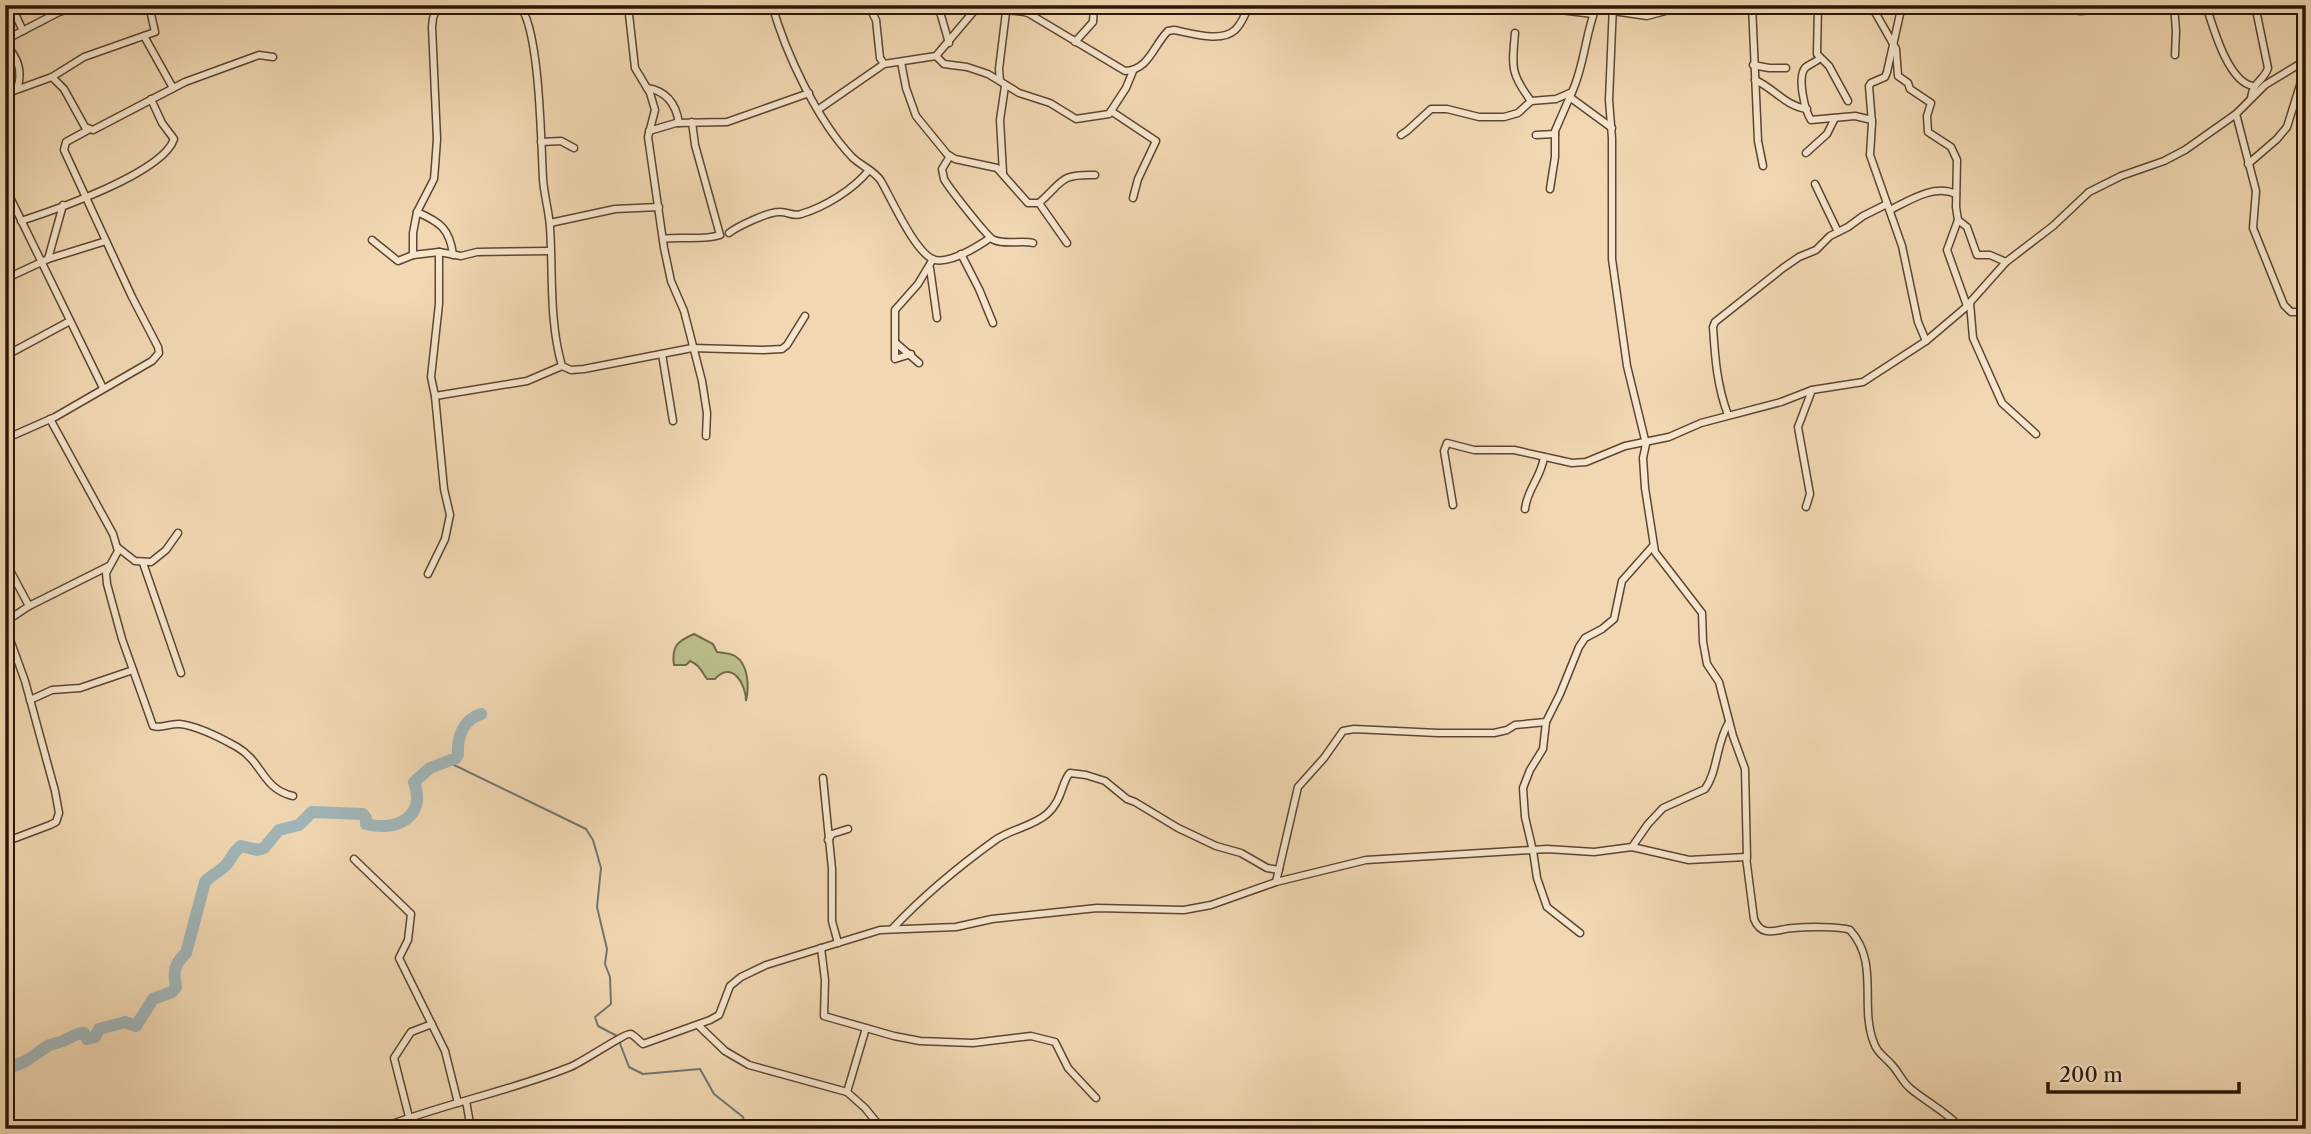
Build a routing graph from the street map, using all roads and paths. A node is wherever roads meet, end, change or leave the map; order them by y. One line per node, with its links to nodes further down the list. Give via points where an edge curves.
1 (11, 5): 28 (street)
2 (83, 5): 28 (street)
3 (149, 5): 30 (street, via 156,31)
4 (438, 5): 95 (street, via 432,27 437,139 434,179)
5 (521, 5): 76 (street, via 529,24)
6 (628, 5): 53 (street, via 635,68)
7 (772, 5): 56 (street)
8 (867, 5): 41 (street, via 876,20)
9 (938, 5): 34 (street)
10 (1094, 5): 32 (street, via 1093,22)
11 (1250, 5): 45 (street, via 1229,34 1168,31 1145,63)
12 (1597, 5): 27 (street)
13 (1752, 5): 42 (street)
14 (1818, 5): 38 (street, via 1816,54)
15 (1871, 5): 33 (street)
16 (1902, 5): 33 (street)
17 (2031, 5): 18 (street, via 2081,11)
18 (2134, 5)
19 (2174, 5): 35 (street)
20 (2206, 5): 51 (street, via 2232,68 2242,82)
21 (2256, 5): 51 (street, via 2268,68)
22 (1527, 6): 27 (street)
23 (977, 7): 26 (street); 34 (street)
24 (1613, 8): 25 (street, via 1647,16); 70 (street)
25 (1669, 10)
26 (1006, 12): 32 (street, via 1028,13); 49 (street, via 999,69)
27 (1593, 14): 57 (street)
28 (23, 31): 31 (street)
29 (1515, 33): 60 (street, via 1512,69)
30 (145, 36): 47 (street, via 84,57); 52 (street)
31 (5, 42): 54 (street, via 17,59)
32 (1075, 42): 45 (street, via 1121,71)
33 (1894, 42): 67 (street, via 1885,77 1869,86); 88 (street, via 1898,76 1931,103 1928,132 1951,147 1956,157)
34 (949, 43): 37 (street)
35 (2175, 55)
36 (273, 57): 52 (street, via 259,55)
37 (936, 57): 40 (street); 49 (street, via 944,64 978,71)
38 (1820, 58): 61 (street); 63 (street, via 1806,67 1801,77)
39 (2306, 60): 58 (street)
40 (901, 62): 41 (street); 79 (street, via 916,116)
41 (884, 64): 62 (street)
42 (1753, 65): 44 (street); 48 (street)
43 (2306, 66): 46 (street)
44 (1786, 68)
45 (1133, 71): 64 (street)
46 (2302, 74): 50 (street); 80 (street, via 2287,127)
47 (52, 78): 54 (street); 71 (street, via 64,89)
48 (1755, 80): 63 (street, via 1792,107); 81 (street)
49 (1003, 83): 64 (street, via 1076,119); 83 (street)
50 (2306, 83)
51 (2253, 86): 58 (street)
52 (173, 88): 59 (street)
53 (647, 88): 69 (street, via 673,103); 72 (street, via 655,110)
54 (17, 89): 55 (street)
55 (5, 93)
56 (809, 93): 62 (street); 68 (street, via 727,122)
57 (1572, 95): 60 (street); 70 (street); 73 (street)
58 (2252, 97): 65 (street)
59 (151, 99): 71 (street, via 98,129); 89 (street, via 173,143 128,180)
60 (1531, 101): 74 (street, via 1519,113 1504,117 1430,109)
61 (1848, 101)
62 (819, 109): 82 (street, via 853,158)
63 (1807, 110): 66 (street, via 1812,120)
64 (1111, 111): 90 (street, via 1156,141)
65 (2236, 114): 80 (street); 114 (street, via 2185,150 2089,192)
66 (1835, 118): 67 (street); 78 (street, via 1827,134)
67 (1872, 120): 94 (street, via 1870,155)
68 (692, 122): 69 (street); 102 (street, via 720,235)
69 (679, 123): 72 (street)
70 (1612, 128): 140 (street, via 1614,282 1627,366)
71 (88, 130): 89 (street, via 66,142 64,150)
72 (649, 131): 93 (street)
73 (1555, 134): 75 (street); 87 (street)
74 (1401, 135)
75 (1536, 135)
76 (541, 142): 77 (street, via 561,141); 98 (street)
77 (574, 148)
78 (1806, 153)
79 (950, 156): 83 (street, via 993,166); 101 (street, via 942,169 944,179)
80 (2248, 164): 118 (street, via 2256,191 2253,228 2268,270 2289,312)
81 (1763, 166)
82 (869, 170): 100 (street, via 857,184 810,210 768,214); 115 (street)
83 (1003, 175): 91 (street, via 1024,200)
84 (1096, 175): 91 (street, via 1073,174)
85 (1815, 184): 99 (street)
86 (5, 187): 96 (street)
87 (1550, 189)
88 (1956, 194): 94 (street, via 1936,190); 97 (street)
89 (85, 197): 92 (street); 104 (street)
90 (1133, 198)
91 (1039, 203): 106 (street)
92 (63, 205): 96 (street); 112 (street)
93 (659, 207): 98 (street, via 615,209); 102 (street)
94 (1888, 207): 99 (street); 123 (street)
95 (417, 212): 110 (street); 111 (street, via 447,231)
96 (22, 220): 113 (street)
97 (1958, 220): 114 (street, via 1968,227 1978,255); 117 (street, via 1947,253)
98 (550, 223): 107 (street)
99 (1838, 232): 134 (street, via 1715,322 1716,374)
100 (729, 233)
101 (990, 238): 105 (street); 109 (street)
102 (663, 239): 125 (street)
103 (372, 240): 110 (street, via 395,260)
104 (106, 242): 112 (street); 131 (street, via 159,353)
105 (1033, 243)
106 (1068, 243)
107 (550, 251): 111 (street); 130 (street)
108 (439, 252): 110 (street); 111 (street); 133 (street, via 431,377)
109 (961, 254): 115 (street); 122 (street)
110 (413, 255)
111 (453, 255)
112 (48, 259): 113 (street)
113 (40, 262): 116 (street); 121 (street)
114 (2006, 262): 117 (street)
115 (931, 263): 120 (street); 124 (street, via 895,310)
116 (5, 279)
117 (1968, 304): 123 (street); 137 (street, via 1973,338 2002,403)
118 (2306, 313)
119 (805, 316): 125 (street, via 782,349)
120 (937, 318)
121 (70, 321): 128 (street); 131 (street)
122 (993, 323)
123 (1926, 341): 132 (street, via 1863,382)
124 (895, 343): 127 (street); 127 (street, via 895,359)
125 (692, 348): 126 (street); 138 (street, via 705,397)
126 (662, 354): 130 (street, via 584,369); 136 (street)
127 (911, 354): 129 (street)
128 (5, 356)
129 (919, 363)
130 (562, 366): 133 (street, via 527,381)
131 (103, 388): 135 (street)
132 (1812, 390): 134 (street); 143 (street, via 1798,427 1810,494)
133 (435, 396): 151 (street, via 450,515 445,539)
134 (1728, 415): 140 (street)
135 (50, 419): 139 (street); 147 (street)
136 (673, 421)
137 (2036, 434)
138 (706, 436)
139 (5, 439)
140 (1646, 444): 141 (street, via 1625,446 1578,464); 146 (street, via 1643,473)
141 (1544, 457): 142 (street, via 1447,443 1444,451); 144 (street)
142 (1453, 505)
143 (1807, 507)
144 (1525, 509)
145 (177, 533): 149 (street, via 158,558)
146 (1653, 546): 157 (street, via 1622,581 1614,619 1579,647); 158 (street, via 1702,612 1707,664 1719,682)
147 (117, 547): 149 (street); 150 (street)
148 (5, 561): 152 (street)
149 (142, 563): 155 (street)
150 (108, 566): 152 (street); 154 (street, via 107,584)
151 (428, 574)
152 (29, 607): 153 (street)
153 (5, 624): 156 (street)
154 (133, 670): 156 (street); 160 (street, via 153,726 184,725 238,748 259,766 275,790)
155 (181, 673)
156 (30, 700): 163 (street, via 59,813 56,822)
157 (1546, 722): 165 (street, via 1543,749 1523,788); 168 (street, via 1494,733 1343,732 1298,787)
158 (1729, 722): 164 (street, via 1705,789 1663,808); 166 (street, via 1746,774)
159 (823, 778): 162 (street)
160 (293, 796)
161 (848, 829): 162 (street)
162 (828, 840): 172 (street, via 831,921)
163 (5, 842)
164 (1633, 847): 165 (street); 166 (street, via 1689,860)
165 (1533, 851): 169 (street, via 1366,860); 171 (street, via 1547,908)
166 (1747, 858): 186 (street, via 1759,928 1852,932 1865,956 1867,1021 1877,1051 1908,1087)
167 (354, 859): 174 (street, via 411,914 408,940 399,958)
168 (1279, 870): 169 (street); 170 (street, via 1178,828 1105,781 1070,773 1058,802 1046,815 996,840 938,885)
169 (1276, 882): 170 (street, via 1184,910 1097,908 956,927)
170 (892, 929): 172 (street)
171 (1580, 933)
172 (838, 943): 173 (street)
173 (821, 948): 175 (street, via 741,977 730,986 719,1015); 176 (street, via 824,1016)
174 (432, 1024): 180 (street, via 445,1051); 181 (street, via 411,1032 395,1055)
175 (698, 1025): 177 (street, via 725,1051 749,1065); 179 (street, via 643,1044 624,1034 569,1068)
176 (866, 1028): 177 (street); 178 (street, via 920,1041 973,1043 1031,1036 1055,1042 1068,1068)
177 (847, 1092): 185 (street)
178 (1096, 1098)
179 (466, 1101): 180 (street); 184 (street)
180 (458, 1103): 181 (street)
181 (408, 1118): 182 (street); 183 (street)
182 (379, 1129)
183 (409, 1129)
184 (471, 1129)
185 (882, 1129)
186 (1962, 1129)

